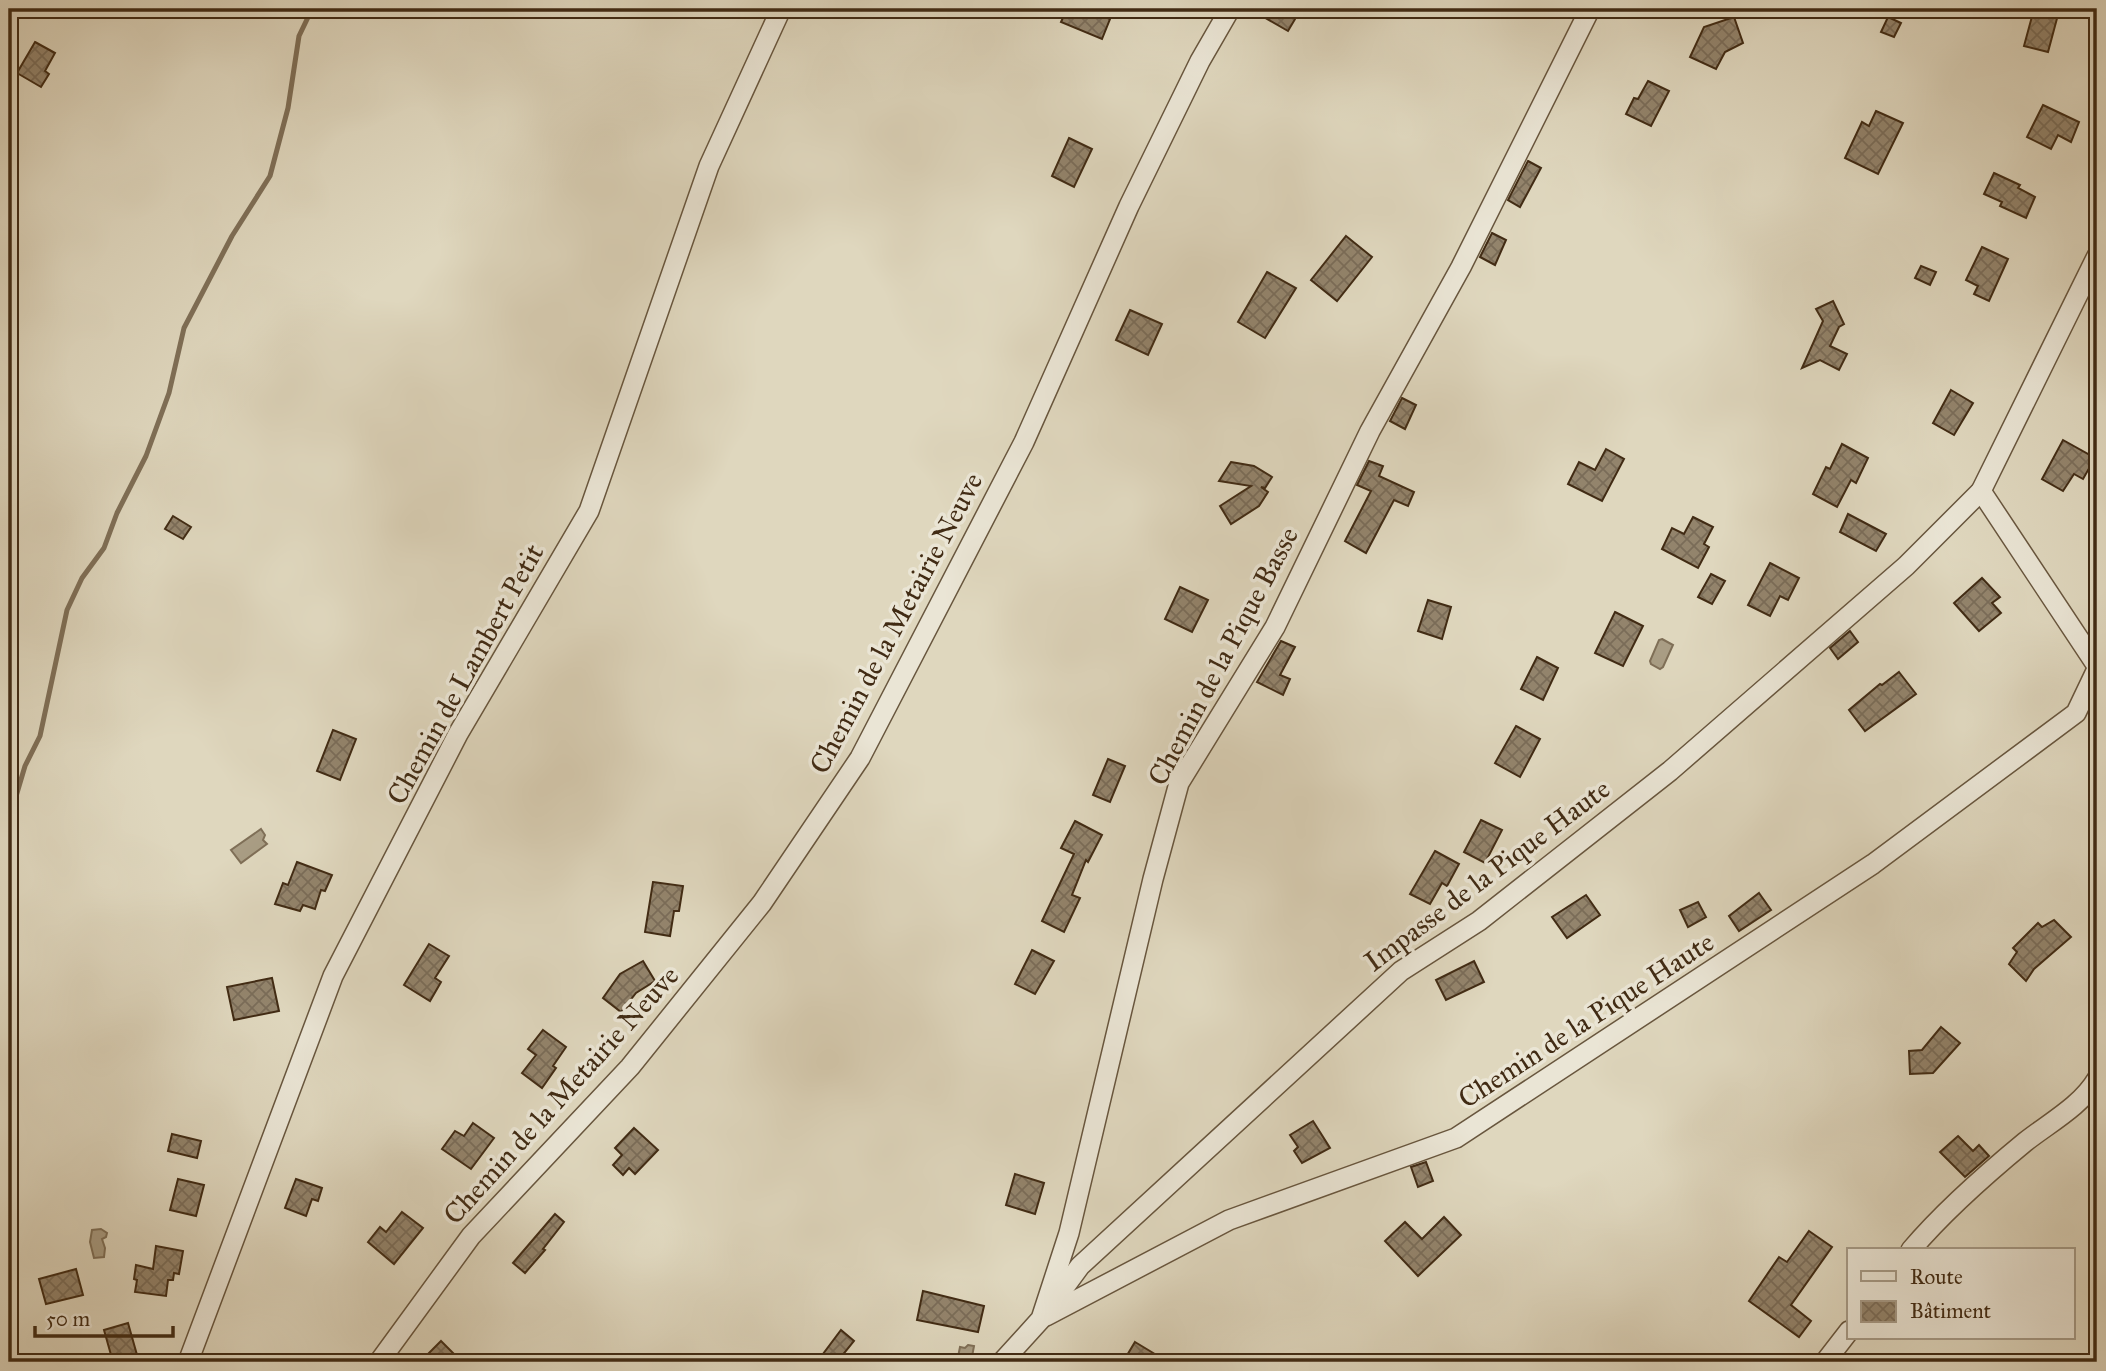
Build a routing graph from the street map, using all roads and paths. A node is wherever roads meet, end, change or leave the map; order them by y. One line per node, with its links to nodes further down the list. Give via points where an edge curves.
1 (781, 9): 11 (street, Chemin de Lambert Petit, via 709,166 589,511 458,734 334,975)
2 (1230, 9): 12 (street, Chemin de la Metairie Neuve, via 1129,206 1024,442 860,758 762,903 631,1067 471,1236)
3 (1591, 9): 9 (street, Chemin de la Pique Basse, via 1461,267 1370,431 1275,627 1180,783 1069,1233)
4 (2097, 256): 5 (street)
5 (1981, 491): 6 (street, Chemin de la Pique Haute); 9 (street, Impasse de la Pique Haute, via 1906,566 1670,771 1479,921 1401,971 1080,1266)
6 (2097, 668): 9 (street, Chemin de la Pique Haute, via 2076,713 1873,864 1456,1138 1228,1220)
7 (2097, 1079): 8 (street, via 2090,1091 2023,1144)
8 (1913, 1248)
9 (1041, 1319): 13 (street, Chemin de la Pique Basse)
10 (1847, 1334): 14 (street)
11 (188, 1362)
12 (379, 1362)
13 (1002, 1362)
14 (1825, 1362)

